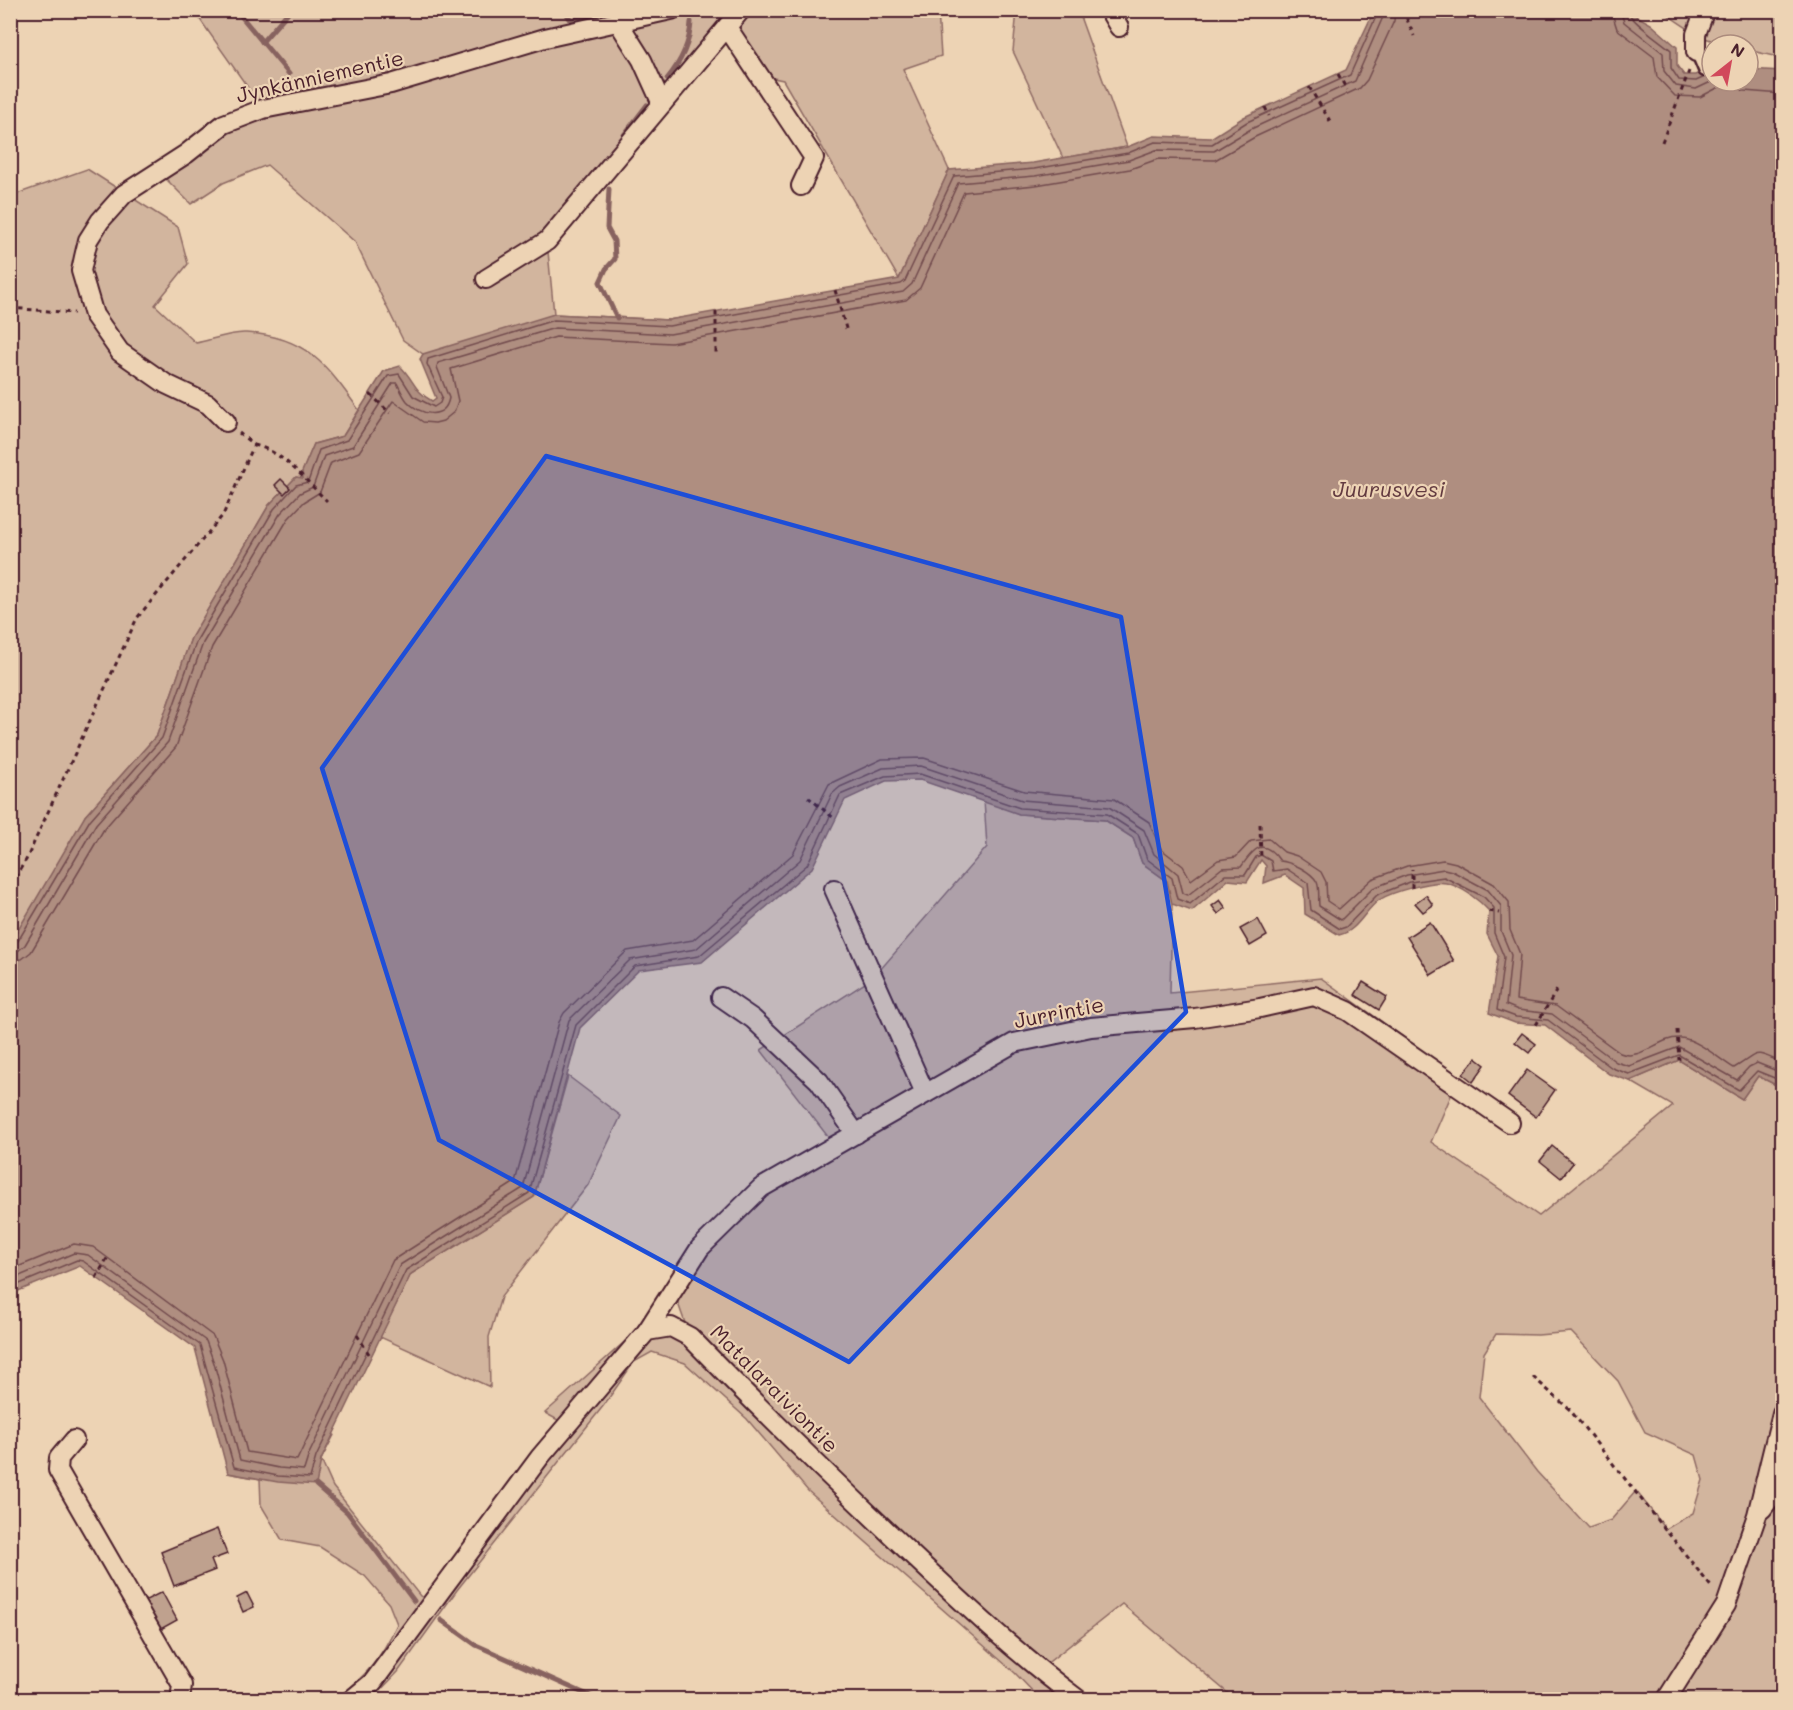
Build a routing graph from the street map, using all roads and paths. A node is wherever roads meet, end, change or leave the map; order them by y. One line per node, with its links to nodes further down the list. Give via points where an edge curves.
1 (671, 10): 6 (street, Jynkänniementie)
2 (741, 10): 7 (street)
3 (1109, 10): 8 (street)
4 (1403, 10): 9 (path)
5 (1705, 10): 10 (street, via 1696,34)
6 (618, 22): 15 (street, via 642,60); 25 (street, Jynkänniementie, via 545,38 391,84 263,110 224,124 124,194 100,221 88,240 81,270)
7 (727, 27): 15 (street); 20 (street, via 814,158)
8 (1119, 27)
9 (1414, 36)
10 (1696, 52): 11 (lane); 19 (path)
11 (1700, 62)
12 (1338, 74): 14 (path)
13 (1309, 87): 18 (path)
14 (1347, 90)
15 (662, 104): 21 (street, via 547,241)
16 (1265, 107): 17 (path)
17 (1269, 116)
18 (1330, 121)
19 (1662, 142)
20 (801, 186)
21 (486, 279)
22 (835, 290): 26 (path)
23 (10, 308): 25 (path)
24 (716, 312): 27 (path)
25 (94, 315): 30 (street, Jynkänniementie, via 120,352 166,384 208,404)
26 (847, 332)
27 (716, 357)
28 (370, 394): 29 (path)
29 (390, 412)
30 (226, 422): 31 (path)
31 (254, 445): 32 (path, via 270,449); 38 (path, via 223,515 136,618 26,860)
32 (327, 501)
33 (808, 797): 34 (path)
34 (835, 819)
35 (1260, 824): 36 (path)
36 (1261, 860)
37 (1412, 869): 40 (path)
38 (10, 885)
39 (834, 888): 48 (street)
40 (1412, 888)
41 (1489, 911): 42 (path)
42 (1498, 913)
43 (1558, 988): 45 (path)
44 (720, 997): 50 (street, via 753,1019 819,1081)
45 (1536, 1025)
46 (1677, 1030): 47 (path)
47 (1679, 1060)
48 (925, 1093): 49 (street, Jurrintie, via 1014,1043 1091,1027 1195,1018 1314,996 1348,1011); 50 (street, Jurrintie)
49 (1510, 1123)
50 (856, 1134): 53 (street, Jurrintie, via 761,1188 700,1248)
51 (109, 1255): 52 (path)
52 (96, 1278)
53 (646, 1331): 63 (street, via 540,1457 373,1682); 64 (street, Matalaraiviontie, via 671,1327 690,1337 945,1586)
54 (357, 1335): 55 (path)
55 (371, 1357)
56 (1533, 1377): 61 (path, via 1570,1410)
57 (1782, 1413): 60 (street)
58 (74, 1440): 62 (street, via 59,1458 58,1470 182,1685)
59 (1782, 1483): 60 (street)
60 (1757, 1515): 61 (street)
61 (1726, 1605): 65 (street)
62 (180, 1700)
63 (351, 1700)
64 (1078, 1700)
65 (1666, 1700)

